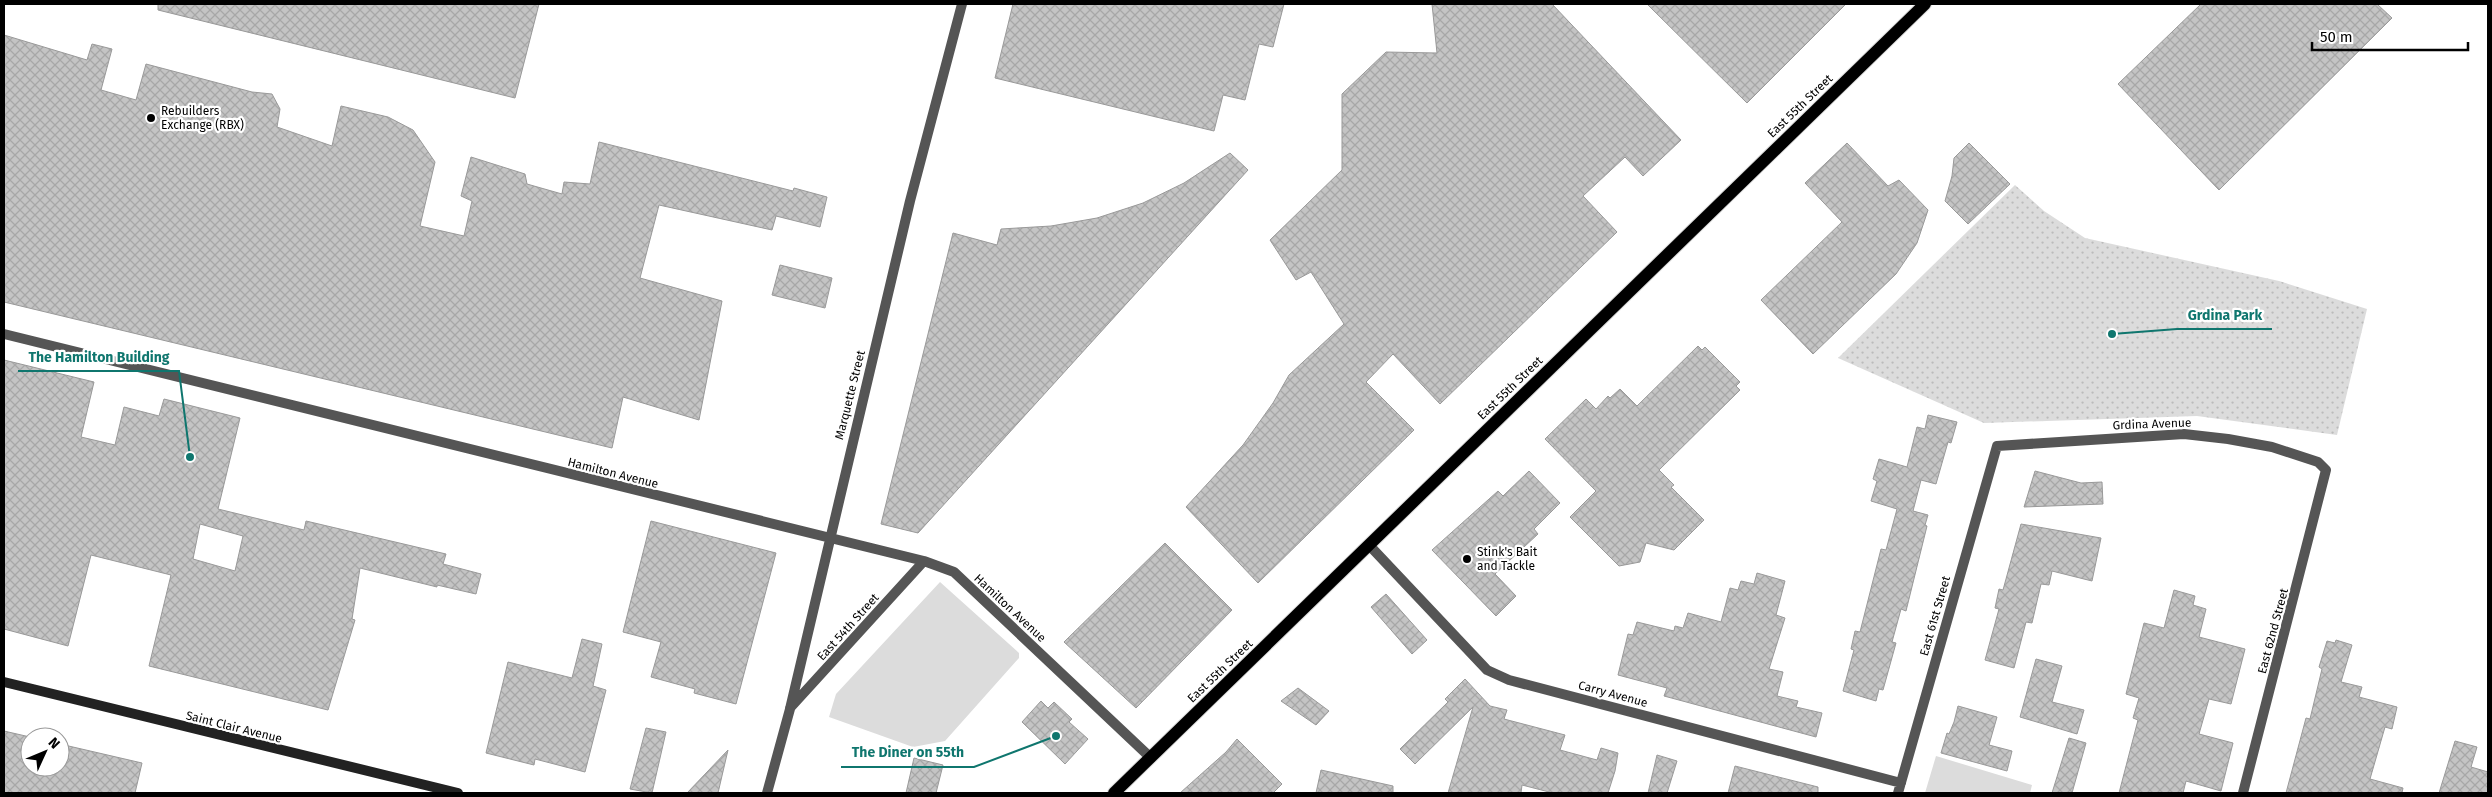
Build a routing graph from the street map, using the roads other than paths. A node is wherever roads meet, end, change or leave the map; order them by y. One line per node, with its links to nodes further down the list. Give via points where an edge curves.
1 (962, 4): 6 (street, Marquette Street, via 910,201)
2 (1925, 4): 7 (main road, East 55th Street)
3 (4, 334): 6 (street, Hamilton Avenue)
4 (1997, 446): 5 (street, Grdina Avenue, via 2162,434 2206,435 2299,455 2323,465); 12 (street, East 61st Street)
5 (2327, 476): 16 (street, East 62nd Street)
6 (829, 539): 8 (street, Hamilton Avenue); 10 (street, Marquette Street)
7 (1369, 544): 11 (main road, East 55th Street); 12 (street, Carry Avenue, via 1487,670 1510,680)
8 (924, 561): 10 (street, East 54th Street); 11 (street, Hamilton Avenue, via 954,572)
9 (4, 682): 13 (main road, Saint Clair Avenue)
10 (790, 709): 14 (street, Marquette Street)
11 (1151, 758): 15 (main road, East 55th Street)
12 (1899, 788)
13 (458, 793)
14 (767, 793)
15 (1114, 793)
16 (2243, 793)

